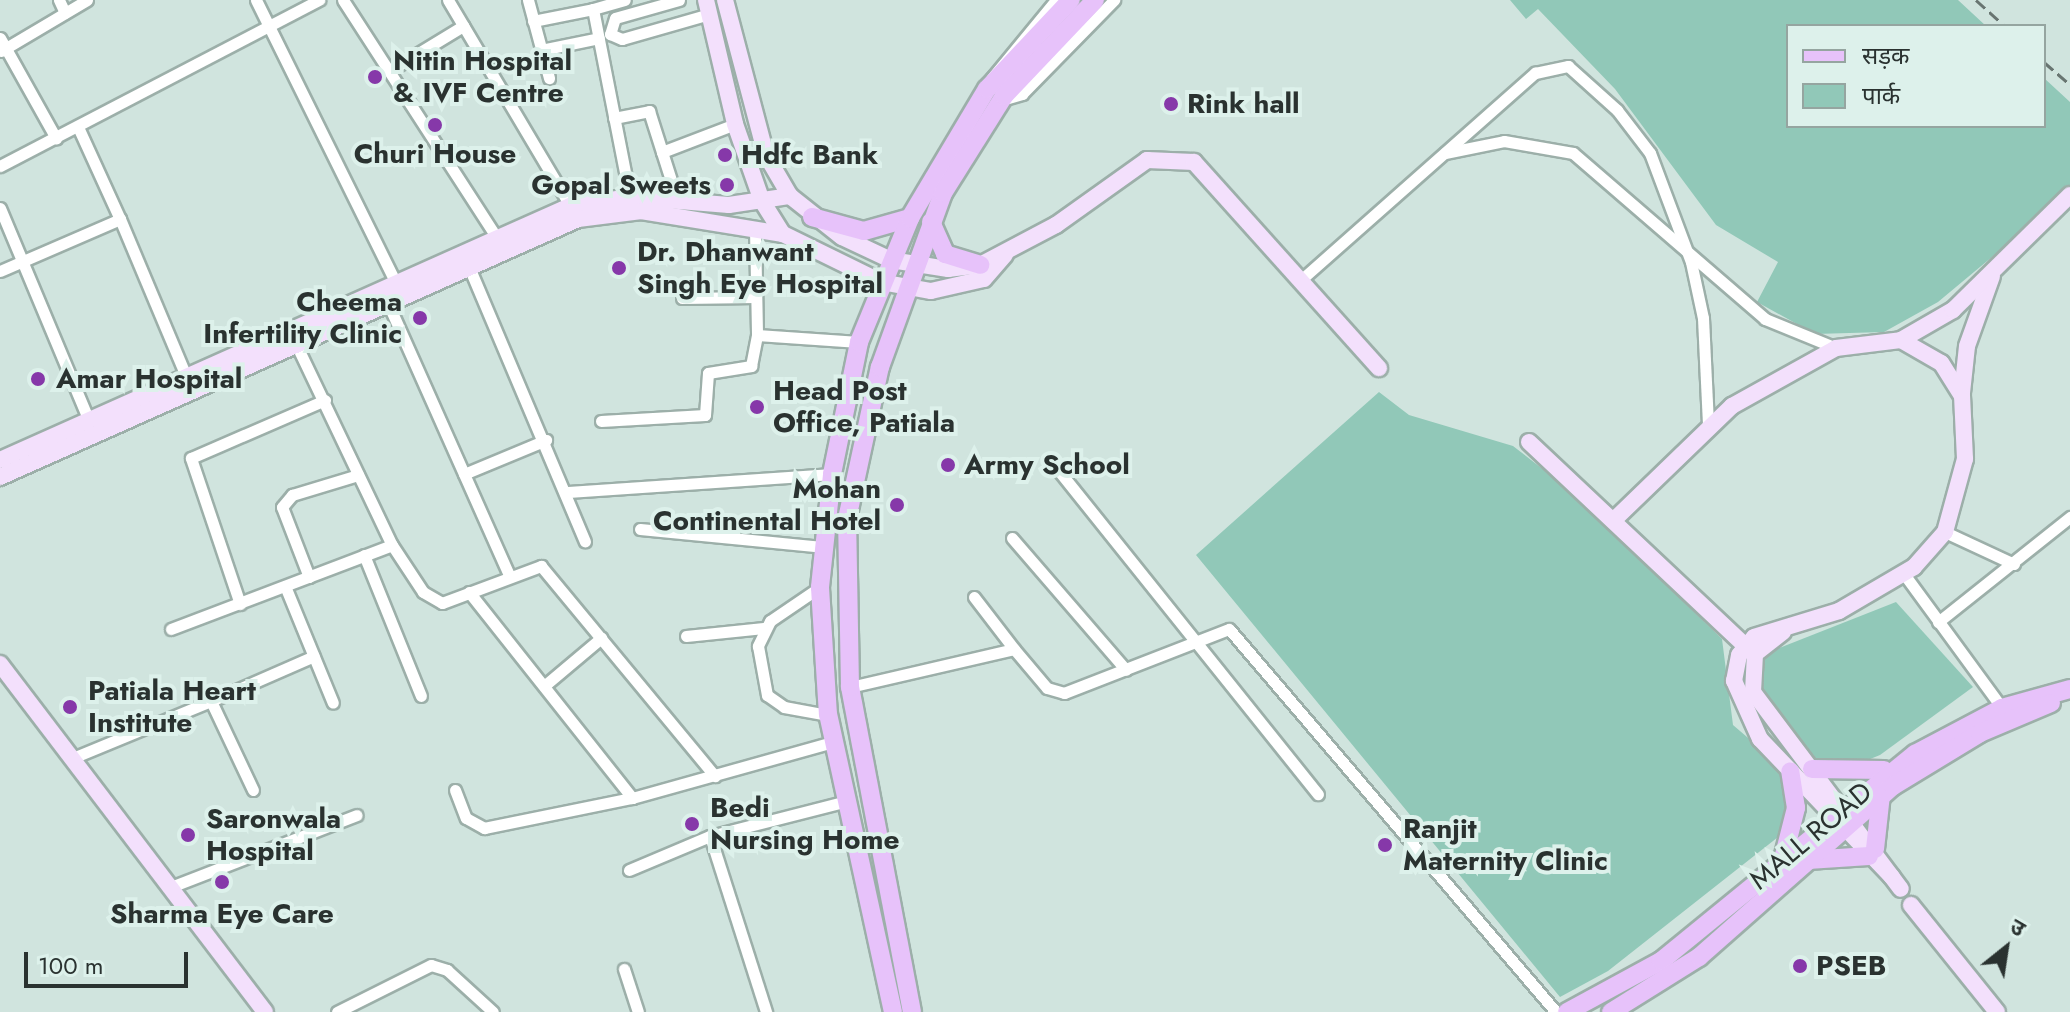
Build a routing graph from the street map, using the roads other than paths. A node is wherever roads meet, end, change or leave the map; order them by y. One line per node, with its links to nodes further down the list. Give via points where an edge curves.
1 (59, 0): 17 (street)
2 (87, 0): 17 (street)
3 (256, 0): 20 (street)
4 (319, 0): 20 (street)
5 (343, 0): 24 (street)
6 (448, 0): 19 (street)
7 (528, 0): 18 (street)
8 (625, 0): 16 (street)
9 (679, 0): 15 (street, via 615,18 610,34 622,39)
10 (725, 0): 34 (main road, via 766,155)
11 (1056, 0): 26 (street, via 1007,51)
12 (1071, 0): 26 (main road)
13 (1095, 0): 26 (main road)
14 (1114, 0): 26 (street, via 1022,94)
15 (707, 7): 28 (main road)
16 (593, 9): 18 (street); 21 (street)
17 (65, 13): 22 (street)
18 (533, 21): 23 (street)
19 (463, 26): 24 (street); 40 (street)
20 (269, 27): 29 (street); 59 (street)
21 (599, 38): 23 (street); 27 (street)
22 (2, 46): 30 (street)
23 (541, 50): 25 (street)
24 (389, 71): 47 (street)
25 (549, 78)
26 (994, 94): 42 (main road); 44 (main road)
27 (614, 118): 31 (street, via 649,111); 35 (street)
28 (735, 124): 31 (street); 36 (main road)
29 (78, 127): 30 (street); 43 (street)
30 (56, 138): 33 (street)
31 (662, 152): 37 (street)
32 (1440, 154): 51 (street, via 1504,141 1573,153); 51 (street, via 1535,73 1568,66 1641,138); 57 (street)
33 (0, 166)
34 (790, 196): 36 (main road); 41 (main road)
35 (630, 197): 37 (main road); 40 (main road)
36 (762, 201): 37 (main road); 46 (main road)
37 (678, 202)
38 (2068, 203): 56 (main road)
39 (0, 208): 50 (street)
40 (574, 213): 45 (main road, via 641,211); 47 (main road); 54 (main road)
41 (812, 217): 42 (main road, via 864,231); 49 (main road)
42 (910, 218): 49 (main road)
43 (120, 219): 50 (street); 71 (street)
44 (931, 222): 52 (main road); 53 (main road, via 945,254)
45 (755, 229): 46 (main road); 61 (street)
46 (783, 234): 58 (main road)
47 (498, 240): 59 (main road)
48 (1005, 255): 53 (main road); 57 (main road, via 1137,166 1167,157 1194,162 1212,177); 60 (main road, via 967,287)
49 (891, 260): 52 (main road); 58 (main road)
50 (22, 261): 55 (street); 74 (street)
51 (1691, 262): 69 (street, via 1779,328); 76 (street, via 1706,337)
52 (916, 265): 53 (main road); 60 (main road)
53 (980, 265)
54 (469, 267): 63 (main road); 77 (street)
55 (0, 271)
56 (1993, 271): 66 (main road, via 1953,310); 72 (main road, via 1967,346)
57 (1303, 278): 70 (main road)
58 (881, 282): 60 (main road); 67 (main road)
59 (396, 283): 64 (main road)
60 (907, 287): 116 (main road, via 880,367 847,519)
61 (756, 297): 62 (street); 65 (street)
62 (682, 298)
63 (387, 301): 64 (main road); 81 (street)
64 (353, 310): 68 (main road); 71 (main road)
65 (757, 335): 67 (street); 75 (street, via 751,366 708,373 705,415)
66 (1901, 340): 69 (main road); 72 (main road, via 1941,363)
67 (859, 342): 82 (main road)
68 (296, 344): 73 (street); 84 (main road)
69 (1836, 348): 76 (main road)
70 (1379, 368)
71 (187, 378): 74 (main road)
72 (1962, 396): 89 (main road, via 1965,459)
73 (325, 400): 83 (street); 103 (street, via 191,458)
74 (89, 421): 79 (main road)
75 (601, 421)
76 (1708, 423): 87 (main road)
77 (546, 440): 81 (street); 85 (street)
78 (1529, 442): 87 (main road)
79 (0, 460)
80 (1051, 461): 109 (street)
81 (464, 474): 97 (street)
82 (832, 474): 85 (street); 93 (main road)
83 (358, 475): 92 (street); 98 (street, via 292,495 282,507)
84 (0, 477)
85 (568, 492): 91 (street)
86 (2070, 517): 95 (street)
87 (1615, 519): 111 (main road)
88 (640, 529): 93 (street)
89 (1945, 532): 95 (street); 96 (main road)
90 (1012, 538): 114 (street)
91 (585, 541)
92 (392, 545): 94 (street); 101 (street, via 433,600)
93 (822, 547): 100 (main road)
94 (364, 555): 98 (street); 118 (street)
95 (2014, 564): 104 (street)
96 (1904, 574): 104 (street); 111 (main road)
97 (509, 575): 101 (street); 108 (street, via 535,565 548,570)
98 (309, 577): 99 (street)
99 (285, 586): 103 (street); 112 (street)
100 (820, 587): 105 (street); 123 (main road)
101 (469, 592): 115 (street)
102 (974, 597): 110 (street)
103 (240, 604): 106 (street)
104 (1938, 622): 122 (street)
105 (764, 628): 107 (street); 123 (street, via 758,646 767,695 784,707)
106 (171, 629)
107 (686, 636)
108 (601, 638): 115 (street); 129 (street)
109 (1197, 640): 114 (street); 132 (street); 155 (street, via 1223,627 1236,635)
110 (1014, 649): 114 (street, via 1058,693); 116 (street)
111 (1750, 650): 127 (main road, via 1753,692); 128 (main road, via 1734,666 1736,696 1752,728)
112 (314, 656): 119 (street); 121 (street)
113 (0, 664): 125 (main road)
114 (1126, 670)
115 (544, 686): 134 (street)
116 (850, 687): 154 (main road)
117 (2070, 689): 122 (main road, MALL ROAD)
118 (421, 696)
119 (211, 701): 125 (street); 130 (street)
120 (2070, 701): 133 (main road, MALL ROAD, via 1980,733)
121 (333, 703)
122 (2002, 708): 126 (main road, MALL ROAD)
123 (828, 715): 124 (main road)
124 (832, 742): 129 (street); 135 (main road)
125 (75, 757): 144 (main road)
126 (1898, 766): 127 (main road, via 1862,774); 137 (main road, MALL ROAD)
127 (1812, 769): 137 (main road)
128 (1790, 771): 137 (main road); 140 (main road, via 1796,808)
129 (715, 776): 134 (street)
130 (253, 790)
131 (455, 790): 134 (street, via 466,818 484,828)
132 (1318, 794)
133 (1881, 795): 137 (main road, MALL ROAD); 139 (main road)
134 (632, 798)
135 (847, 801): 138 (street); 153 (main road)
136 (357, 815): 144 (street)
137 (1842, 818): 139 (main road); 140 (main road, MALL ROAD); 141 (main road, MALL ROAD)
138 (710, 836): 142 (street); 152 (street)
139 (1872, 853): 141 (main road); 143 (main road)
140 (1783, 858): 156 (main road, MALL ROAD, via 1661,961)
141 (1808, 860): 157 (main road, MALL ROAD, via 1699,957)
142 (629, 870)
143 (1897, 883)
144 (171, 887): 148 (main road)
145 (1911, 905): 147 (main road)
146 (624, 969): 151 (street)
147 (1995, 1011)
148 (265, 1012)
149 (337, 1012): 150 (street, via 431,965 447,970)
150 (493, 1012)
151 (638, 1012)
152 (766, 1012)
153 (893, 1012)
154 (912, 1012)
155 (1556, 1012)
156 (1567, 1012)
157 (1611, 1012)

